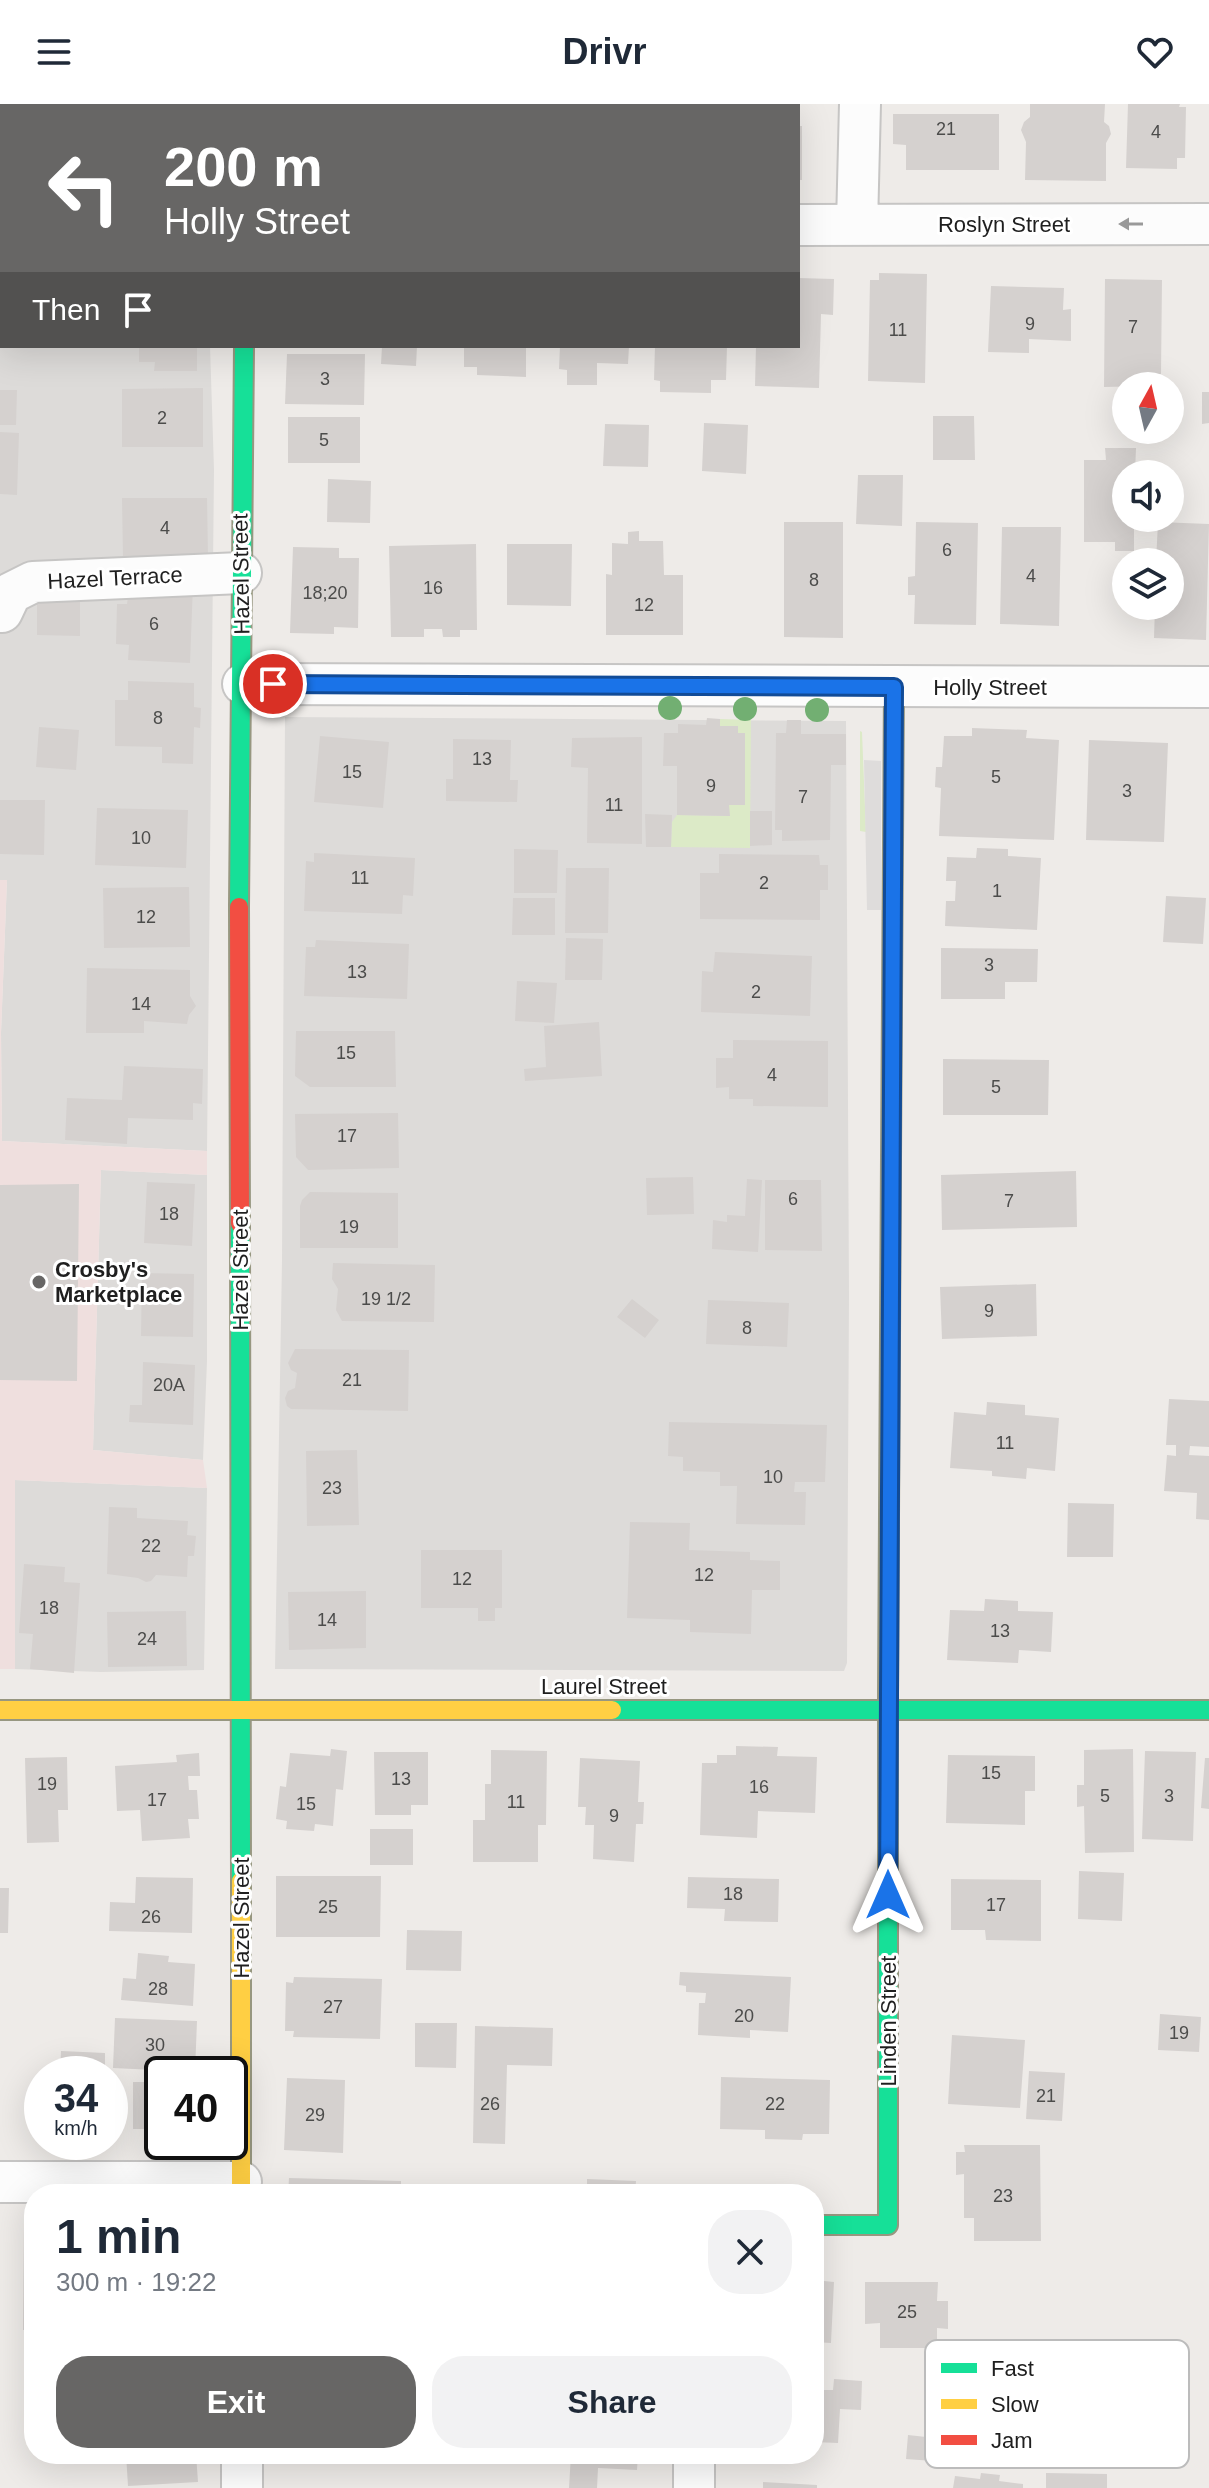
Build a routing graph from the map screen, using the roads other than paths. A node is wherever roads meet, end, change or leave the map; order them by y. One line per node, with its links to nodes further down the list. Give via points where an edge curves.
1 (860, 104): 4 (street)
2 (1209, 224): 4 (street, Roslyn Street, one-way to 4)
3 (800, 225): 4 (street, Roslyn Street)
4 (857, 225)
5 (244, 348): 6 (street, Hazel Street)
6 (241, 573): 7 (street, Hazel Terrace, via 33,582 11,593); 8 (street, Hazel Street)
7 (2, 612)
8 (243, 684): 9 (street, Holly Street); 12 (street, Hazel Street)
9 (894, 687): 10 (street, Holly Street); 13 (street, Linden Street)
10 (1209, 687)
11 (0, 1710): 12 (street, Laurel Street)
12 (241, 1710): 13 (street, Laurel Street); 17 (street, Hazel Street)
13 (888, 1710): 14 (street, Laurel Street); 18 (street, Linden Street, via 888,2225)
14 (1209, 1710)
15 (0, 2182): 16 (street)
16 (80, 2184)
17 (241, 2184)
18 (824, 2225)
19 (242, 2464): 21 (street)
20 (694, 2464): 22 (street)
21 (242, 2488)
22 (694, 2488)

